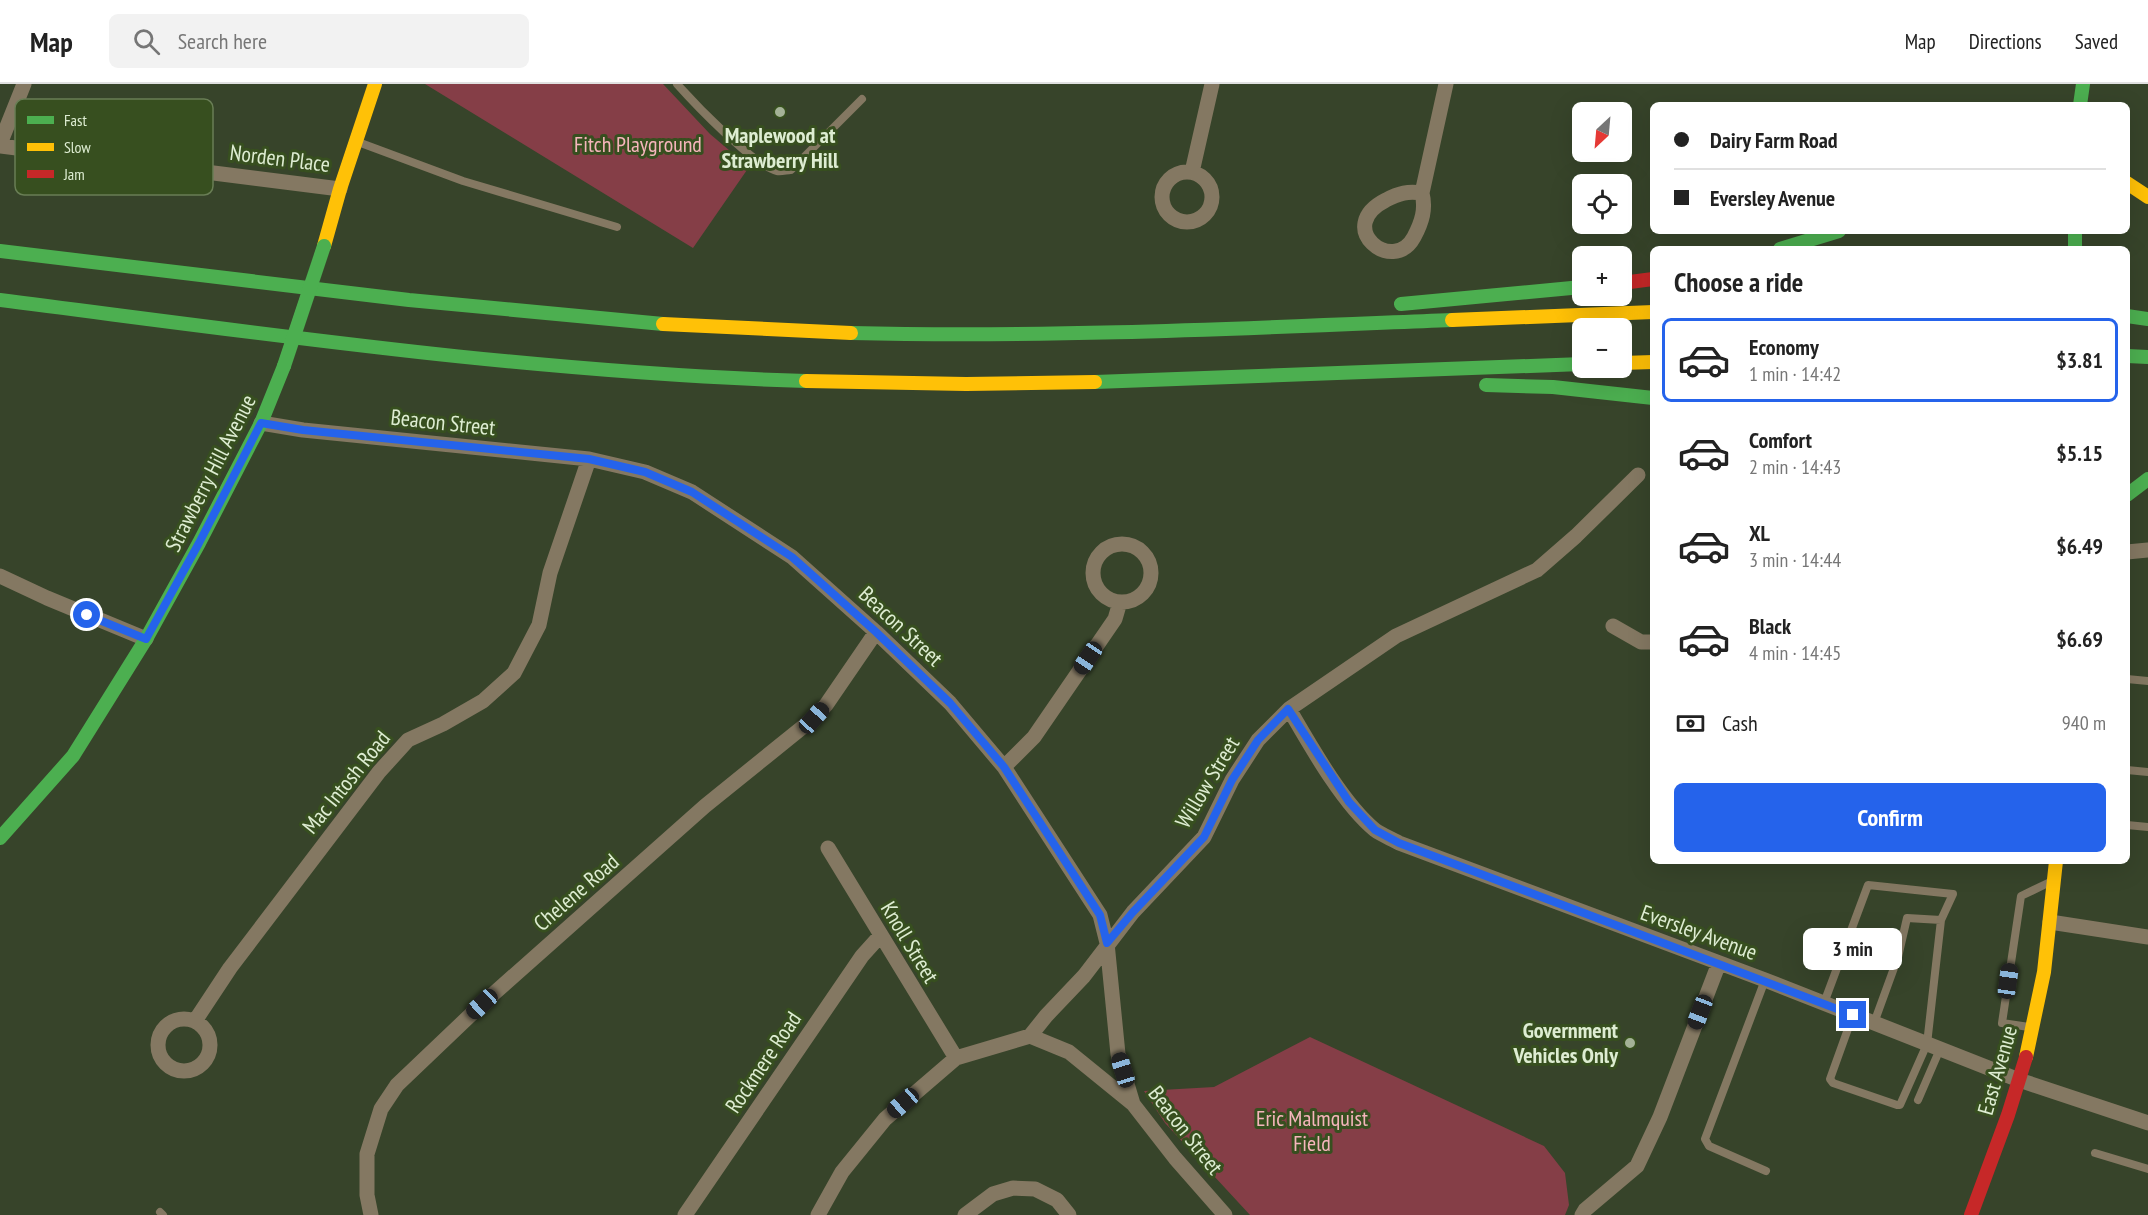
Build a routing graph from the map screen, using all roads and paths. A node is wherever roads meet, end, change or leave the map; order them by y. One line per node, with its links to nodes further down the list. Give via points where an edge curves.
1 (24, 84): 7 (street)
2 (375, 84): 11 (main road, Strawberry Hill Avenue)
3 (677, 84): 8 (lane, via 750,155 776,171 791,170)
4 (1212, 84): 14 (street)
5 (1446, 84): 18 (street)
6 (2083, 84): 9 (main road)
7 (18, 99)
8 (862, 99)
9 (2080, 102)
10 (15, 107): 12 (street)
11 (356, 141): 17 (main road, Strawberry Hill Avenue); 20 (lane, via 463,181)
12 (0, 145): 13 (street, Norden Place)
13 (15, 147)
14 (1192, 172)
15 (213, 173): 17 (street, Norden Place)
16 (2130, 185): 19 (main road)
17 (340, 189): 43 (main road, Strawberry Hill Avenue, bridge, via 284,366)
18 (1422, 193): 18 (street, via 1401,192 1369,213 1364,224 1372,244 1385,251 1407,246 1424,214)
19 (2148, 197)
20 (616, 228)
21 (1829, 234): 22 (main road)
22 (1790, 246)
23 (0, 251): 33 (main road, via 461,307 641,323 889,334)
24 (1650, 279): 25 (main road)
25 (1632, 282)
26 (1572, 288): 28 (main road)
27 (0, 300): 39 (main road, via 510,362 699,377 1001,385)
28 (1389, 305)
29 (1356, 310): 33 (main road)
30 (1650, 312): 33 (main road)
31 (2130, 316): 32 (main road)
32 (2148, 319)
33 (1239, 328)
34 (2130, 356): 35 (main road)
35 (2148, 357)
36 (1650, 362): 37 (main road)
37 (1632, 363)
38 (1572, 364): 39 (main road)
39 (1331, 374): 40 (main road)
40 (1452, 383)
41 (1474, 385): 42 (main road, via 1553,387)
42 (1650, 398)
43 (261, 423): 44 (street, Beacon Street); 56 (main road, Strawberry Hill Avenue)
44 (589, 459): 55 (street, Beacon Street, via 645,472 692,492 792,557); 79 (street, Mac Intosh Road, via 550,573 539,625 514,673 483,701 408,740 379,772 230,968)
45 (2148, 472): 47 (main road)
46 (1638, 475): 60 (street, Willow Street, via 1537,570 1396,636)
47 (2131, 475)
48 (2148, 479): 49 (main road)
49 (2130, 493)
50 (2148, 550): 51 (street)
51 (2130, 552)
52 (0, 576): 56 (street)
53 (1120, 602): 61 (street, via 1115,619 1034,737)
54 (1613, 626): 57 (street, via 1641,642)
55 (876, 632): 61 (street, Beacon Street, via 950,703); 92 (street, Chelene Road, via 814,718 705,806 397,1085 381,1109 367,1154)
56 (146, 639): 66 (main road, Strawberry Hill Avenue, via 73,756)
57 (1650, 642)
58 (2130, 679): 59 (lane)
59 (2148, 681)
60 (1288, 709): 74 (street, Willow Street, via 1258,740 1232,780 1204,837); 75 (street, Eversley Avenue, via 1349,802 1375,830 1399,843)
61 (1004, 767): 74 (street, Beacon Street, via 1100,915)
62 (2130, 770): 63 (lane)
63 (2148, 772)
64 (2130, 825): 65 (lane)
65 (2148, 827)
66 (0, 838)
67 (828, 848): 72 (street, Knoll Street)
68 (2056, 864): 69 (main road, East Avenue)
69 (2055, 879): 71 (main road, East Avenue); 81 (lane, via 2021,896 2002,1023)
70 (1941, 920): 77 (lane, via 1953,894 1868,885); 80 (lane, via 1907,918 1898,957); 83 (lane)
71 (2050, 922): 73 (street); 81 (main road, East Avenue)
72 (880, 936): 84 (street, Knoll Street); 93 (street, Rockmere Road, via 862,956)
73 (2148, 937)
74 (1107, 943): 82 (street, Willow Street, via 1084,976); 87 (street, Beacon Street, via 1118,1054)
75 (1719, 963): 76 (street, Eversley Avenue); 98 (street, via 1637,1166)
76 (1765, 980): 77 (street, Eversley Avenue); 91 (lane, via 1705,1139 1709,1146)
77 (1824, 1004): 78 (street, Eversley Avenue)
78 (1853, 1015): 80 (street, Eversley Avenue); 83 (lane, via 1830,1079 1833,1083 1900,1105)
79 (195, 1021)
80 (1874, 1023): 83 (street, Eversley Avenue)
81 (2032, 1028): 85 (main road, East Avenue)
82 (1030, 1036): 84 (street); 87 (street, via 1069,1052)
83 (1933, 1047): 85 (street, Eversley Avenue); 86 (lane)
84 (956, 1058): 94 (street, via 885,1119 842,1172)
85 (2019, 1080): 88 (street, Eversley Avenue); 99 (main road, East Avenue)
86 (1918, 1100)
87 (1133, 1104): 97 (street, Beacon Street)
88 (2148, 1123)
89 (2095, 1153): 90 (lane)
90 (2148, 1169)
91 (1766, 1171)
92 (371, 1215)
93 (685, 1215)
94 (818, 1215)
95 (965, 1215): 96 (street, via 993,1194 1013,1188 1035,1189 1056,1200)
96 (1069, 1215)
97 (1225, 1215)
98 (1582, 1215)
99 (1971, 1215)

